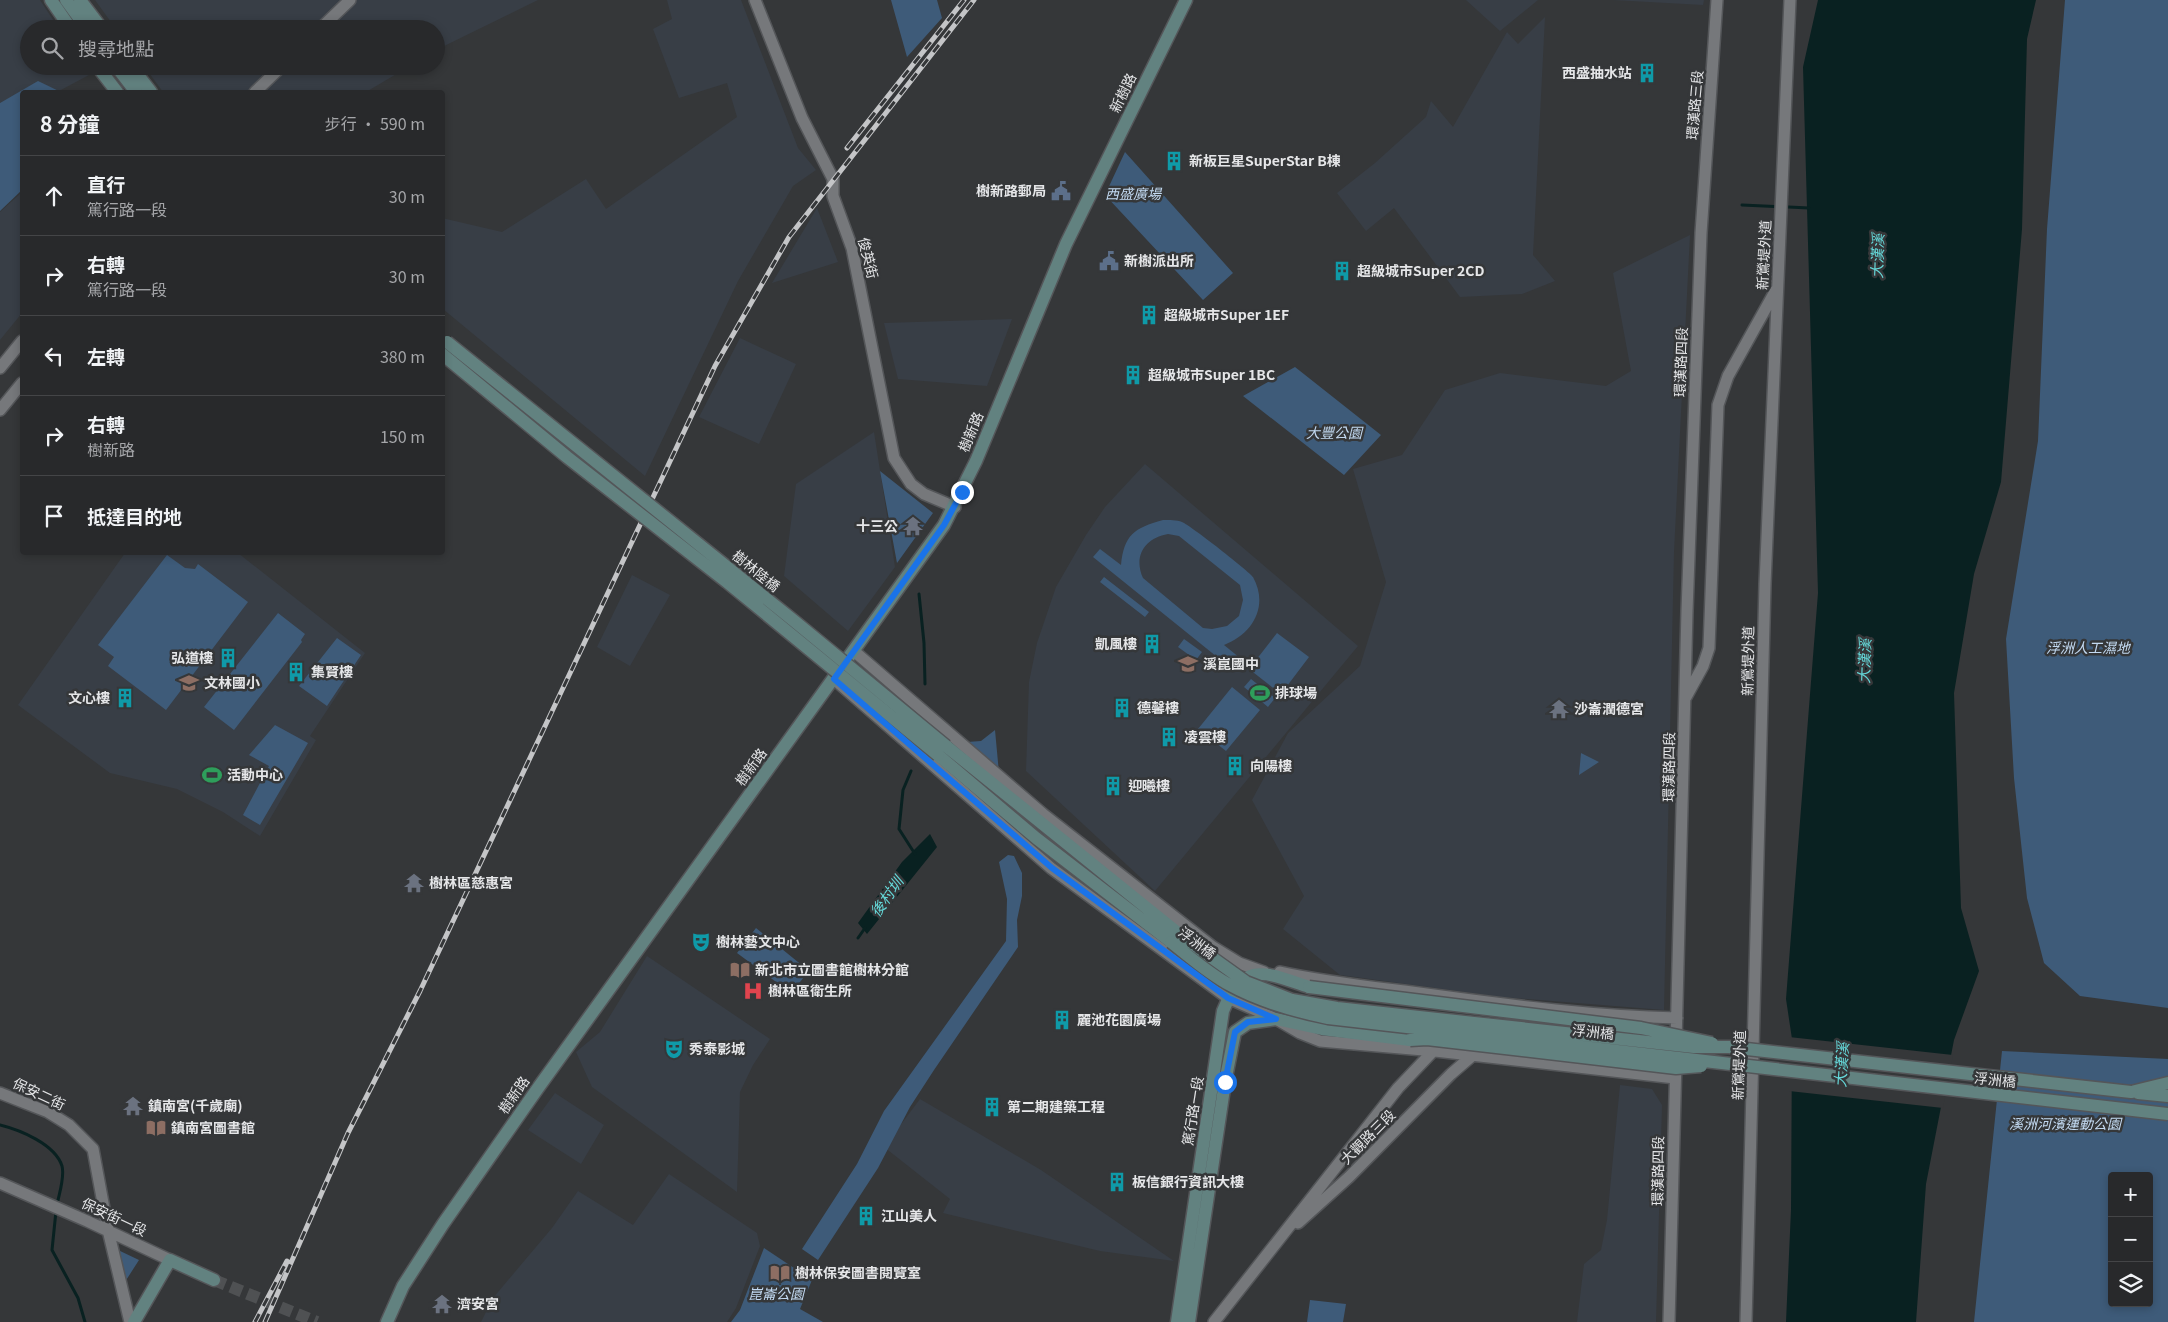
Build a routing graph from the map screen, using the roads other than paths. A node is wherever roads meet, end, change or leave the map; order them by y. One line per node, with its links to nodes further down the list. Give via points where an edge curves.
1 (51, 0): 9 (main road)
2 (66, 0): 10 (main road)
3 (80, 0): 11 (main road)
4 (350, 0): 12 (street)
5 (755, 0): 29 (street, 俊英街, via 796,104 833,178 833,196 852,248 894,458 911,484 924,494)
6 (1186, 0): 21 (main road, 新樹路)
7 (1717, 0): 22 (street, 環漢路三段)
8 (1790, 0): 23 (street, 新鶯堤外道)
9 (65, 20)
10 (80, 20)
11 (95, 20)
12 (329, 20)
13 (104, 75): 17 (main road)
14 (123, 75): 18 (main road)
15 (138, 75): 19 (main road)
16 (272, 75): 20 (street)
17 (115, 90)
18 (134, 90)
19 (149, 90)
20 (256, 90)
21 (1087, 200): 29 (main road, 樹新路)
22 (1702, 212): 32 (street, 環漢路四段)
23 (1777, 288): 32 (street, via 1728,376 1718,405 1709,648); 70 (street, 新鶯堤外道, via 1765,584)
24 (20, 343): 26 (street)
25 (445, 345): 33 (main road, 樹林陸橋, bridge, via 786,613)
26 (0, 368)
27 (20, 385): 28 (street)
28 (0, 410)
29 (955, 507): 30 (main road, 樹新路)
30 (854, 652): 31 (main road, 樹新路); 38 (street, via 1043,814)
31 (834, 679): 36 (street); 65 (main road, 樹新路, via 636,950 448,1216 403,1286)
32 (1685, 699): 44 (street, 環漢路四段)
33 (942, 751): 34 (main road, 樹林陸橋); 35 (main road, 樹林陸橋)
34 (1044, 827): 37 (main road, 浮洲橋); 38 (street)
35 (1036, 838): 36 (street); 37 (main road, 浮洲橋)
36 (1072, 883): 41 (street)
37 (1175, 938): 46 (main road, 浮洲橋, bridge, via 1246,982 1292,1000 1545,1031 1694,1047); 49 (main road, 浮洲橋, bridge, via 1229,985 1290,1010 1328,1018)
38 (1213, 947): 39 (street)
39 (1239, 963): 40 (street); 42 (street, via 1311,979)
40 (1264, 972): 41 (main road, 篤行路一段, via 1240,982); 46 (main road, bridge, via 1309,987 1641,1028)
41 (1228, 998): 45 (street); 66 (main road, 篤行路一段, via 1221,1018)
42 (1465, 999): 43 (street); 47 (street, 大觀路三段)
43 (1593, 1012): 44 (street); 50 (street, via 1603,1015 1602,1060)
44 (1677, 1018): 51 (street, 環漢路四段)
45 (1276, 1019): 47 (street, via 1320,1041); 49 (main road, 篤行路一段, bridge, via 1410,1040 1427,1039 1676,1068); 67 (main road, 篤行路一段, via 1248,1022 1235,1032)
46 (1729, 1047): 53 (main road, 浮洲橋, bridge)
47 (1435, 1051): 48 (street); 57 (street, 大觀路三段, via 1398,1088)
48 (1473, 1055): 50 (street); 58 (street, 大觀路三段)
49 (1726, 1065): 56 (main road, 浮洲橋, bridge)
50 (1591, 1068): 51 (street)
51 (1675, 1078): 69 (street, 環漢路四段)
52 (2168, 1083): 53 (main road, 浮洲橋)
53 (2130, 1092): 55 (main road, 浮洲橋)
54 (0, 1093): 60 (street, 保安二街, via 48,1112 70,1126 93,1149)
55 (2168, 1096)
56 (2168, 1114)
57 (1350, 1149): 58 (street, via 1353,1158); 61 (street, 大觀路三段)
58 (1367, 1159): 61 (street, 大觀路三段)
59 (0, 1183): 60 (street, 保安街一段)
60 (108, 1230): 62 (street, 保安街一段); 64 (street, 保安二街)
61 (1282, 1237): 68 (street, 大觀路三段)
62 (170, 1260): 63 (main road, 保安街一段); 64 (main road)
63 (214, 1280)
64 (132, 1322)
65 (387, 1322)
66 (1177, 1322)
67 (1189, 1322)
68 (1214, 1322)
69 (1669, 1322)
70 (1746, 1322)

